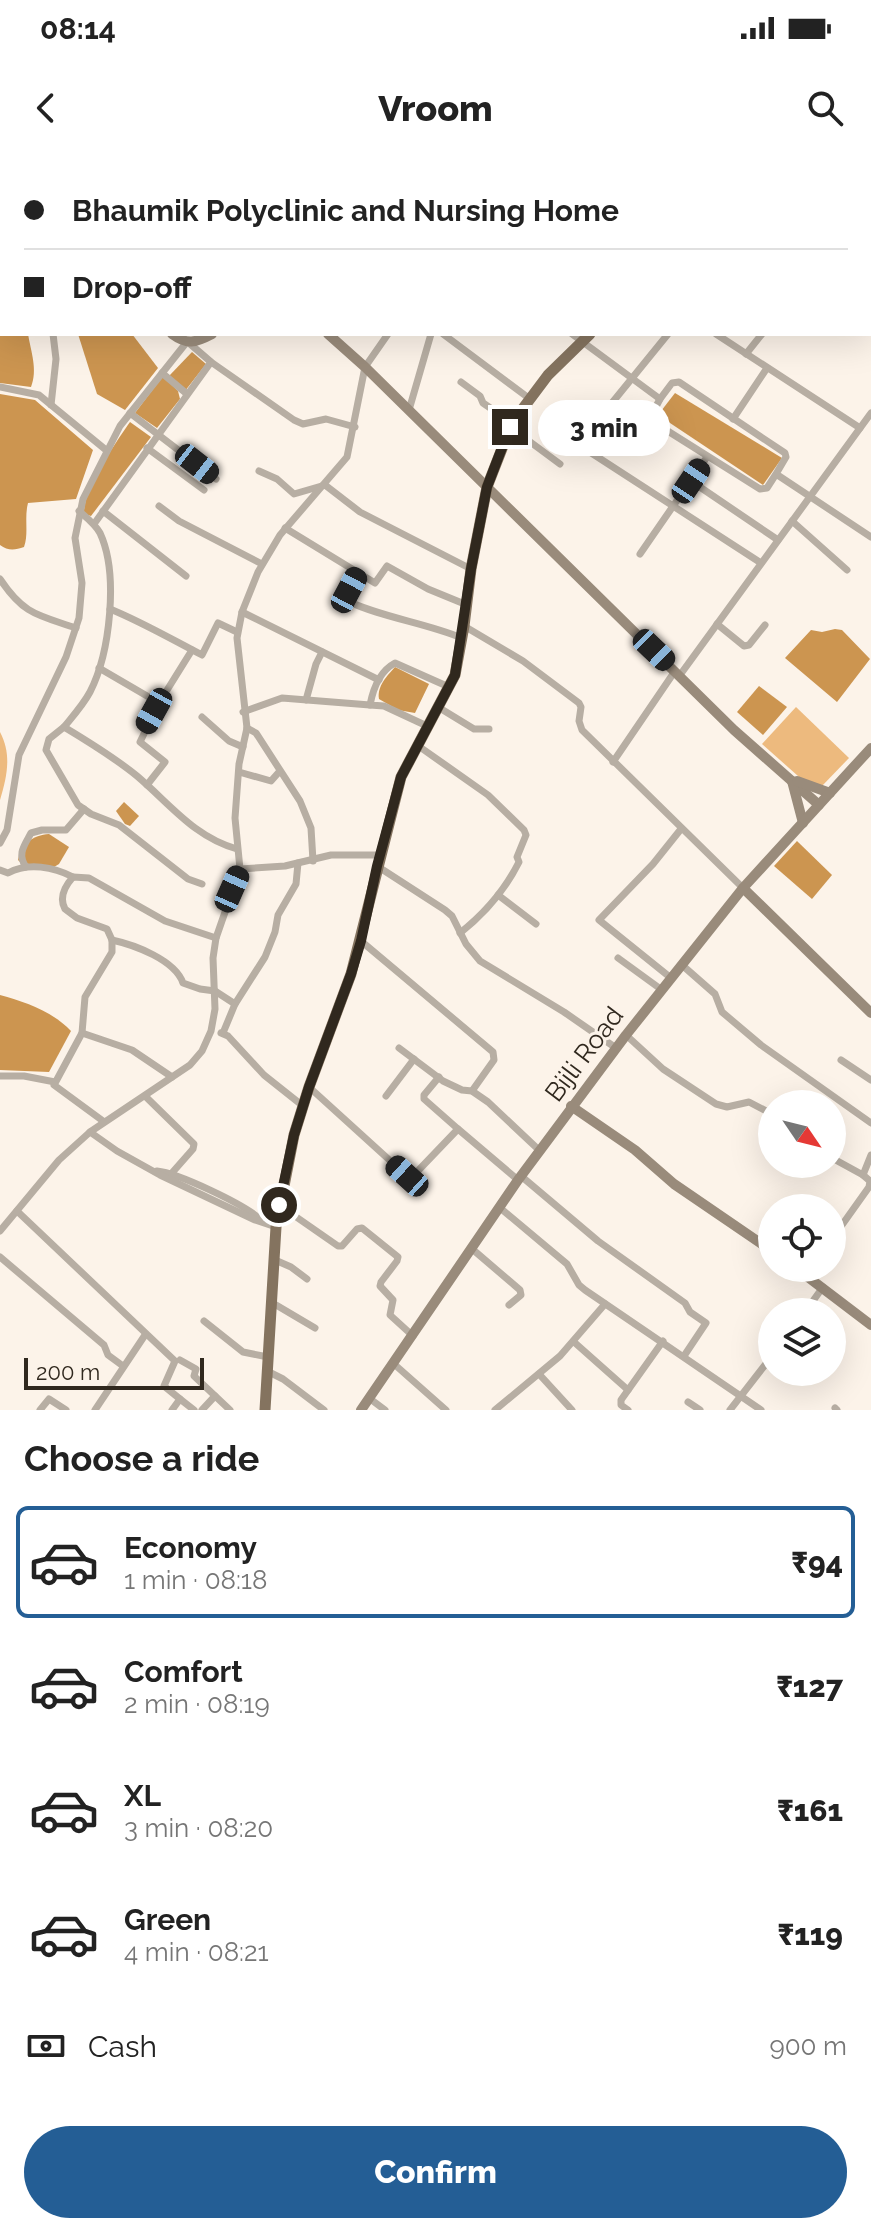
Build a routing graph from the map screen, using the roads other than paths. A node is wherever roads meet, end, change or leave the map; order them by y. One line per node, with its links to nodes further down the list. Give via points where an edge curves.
1 (53, 336): 24 (street)
2 (176, 336): 12 (street)
3 (207, 336): 12 (street)
4 (330, 336): 15 (street)
5 (387, 336): 15 (street)
6 (430, 336): 26 (street)
7 (446, 336): 22 (street)
8 (666, 336): 18 (street)
9 (719, 336): 13 (street)
10 (760, 336): 13 (street)
11 (581, 337): 18 (street); 22 (main road)
12 (188, 343): 14 (street); 17 (street)
13 (746, 354): 16 (street)
14 (211, 362): 21 (street); 31 (street, via 294,420 303,424 326,419)
15 (365, 367): 26 (street); 31 (street)
16 (767, 368): 29 (street); 32 (street)
17 (162, 373): 21 (street); 27 (street)
18 (630, 378): 23 (street); 25 (street)
19 (461, 382): 30 (street)
20 (0, 387): 24 (street, via 34,393)
21 (185, 392): 33 (street)
22 (530, 399): 30 (main road)
23 (660, 399): 29 (street, via 677,381); 37 (street, via 652,421)
24 (51, 405): 36 (street)
25 (607, 409)
26 (409, 410): 44 (street)
27 (130, 413): 33 (street); 36 (street)
28 (871, 413): 32 (street)
29 (733, 419): 40 (street, via 785,453)
30 (511, 425): 38 (street); 44 (main road)
31 (355, 427): 43 (street, via 347,457)
32 (860, 428): 46 (street)
33 (158, 433): 35 (street); 41 (street)
34 (579, 445): 48 (street)
35 (147, 448): 45 (street); 50 (street)
36 (106, 450): 49 (street)
37 (707, 457): 40 (street, via 760,489 767,488); 42 (street)
38 (560, 464)
39 (259, 471): 43 (street, via 294,494)
40 (776, 474): 46 (street)
41 (216, 479)
42 (691, 481): 48 (street); 55 (street)
43 (325, 485): 53 (street); 59 (street, via 360,512)
44 (487, 487): 59 (main road); 75 (street)
45 (204, 490)
46 (810, 496): 51 (street); 54 (street)
47 (159, 506): 58 (street)
48 (673, 506): 56 (street); 57 (street)
49 (79, 511): 52 (street); 69 (street, via 75,538 82,583)
50 (103, 511): 52 (street); 62 (street)
51 (792, 521): 55 (street); 60 (street)
52 (94, 524): 65 (street, via 105,553)
53 (285, 528): 58 (street); 61 (street)
54 (871, 537)
55 (778, 540): 57 (street)
56 (640, 554)
57 (761, 563): 67 (street)
58 (262, 564): 66 (street)
59 (471, 569): 64 (main road)
60 (847, 570)
61 (358, 574): 64 (street, via 377,583 387,566); 71 (street, via 345,600 389,617)
62 (186, 576)
63 (0, 579): 69 (street, via 25,610)
64 (467, 605): 71 (main road)
65 (110, 609): 72 (street); 74 (street)
66 (242, 612): 70 (street); 73 (street)
67 (717, 624): 68 (street, via 744,646); 75 (street)
68 (765, 625)
69 (76, 628): 101 (street, via 19,755 7,830)
70 (237, 632): 72 (street, via 218,623 202,655); 82 (street)
71 (463, 632): 77 (main road); 91 (street, via 523,661 579,703 579,726)
72 (192, 650): 79 (street)
73 (322, 652): 76 (street); 78 (street)
74 (99, 668): 79 (street); 85 (street)
75 (678, 673): 91 (street); 94 (street)
76 (379, 680): 77 (street, via 395,663); 80 (street)
77 (449, 687): 81 (main road)
78 (306, 700): 80 (street); 82 (street, via 274,700)
79 (159, 703): 95 (street, via 140,742 165,762)
80 (370, 705): 84 (street)
81 (438, 707): 84 (main road); 87 (street, via 474,729)
82 (243, 712): 86 (street)
83 (202, 717): 89 (street)
84 (427, 726): 88 (main road)
85 (64, 727): 95 (street); 98 (street, via 49,739 46,750)
86 (247, 728): 89 (street); 93 (street, via 256,733)
87 (489, 729)
88 (417, 745): 103 (main road, via 401,777); 112 (street, via 488,795 524,830 519,862)
89 (243, 747): 92 (street)
90 (871, 748): 96 (street, Bijli Road)
91 (613, 762): 100 (street)
92 (239, 772): 93 (street, via 271,781); 102 (street)
93 (279, 772): 104 (street, via 311,828)
94 (792, 779): 96 (street); 97 (street); 99 (street)
95 (147, 785): 102 (street, via 187,824)
96 (830, 793): 97 (street, Bijli Road)
97 (819, 805): 99 (street, Bijli Road)
98 (84, 809): 106 (street, via 66,830 31,833 21,852); 110 (street, via 119,825 188,879)
99 (803, 823): 111 (street, Bijli Road)
100 (681, 829): 111 (street); 120 (street, via 599,920)
101 (0, 843)
102 (237, 849): 107 (street)
103 (380, 860): 104 (street, via 344,854); 114 (street, via 445,910); 117 (main road)
104 (313, 861): 105 (street)
105 (298, 863): 107 (street); 123 (street, via 295,887 278,915 265,957)
106 (26, 867): 108 (street); 109 (street)
107 (240, 869): 115 (street)
108 (0, 870)
109 (73, 877): 115 (street, via 89,878 165,921); 116 (street, via 64,890 65,909 107,929)
110 (202, 884)
111 (743, 888): 119 (street, Bijli Road); 124 (street)
112 (498, 895): 113 (street); 114 (street)
113 (536, 924)
114 (460, 933): 130 (street, via 488,968)
115 (216, 938): 122 (street)
116 (112, 940): 122 (street, via 161,959 183,983); 126 (street, via 109,959 85,997)
117 (361, 941): 138 (main road); 139 (street, via 493,1052 494,1060)
118 (618, 958): 121 (street)
119 (682, 965): 120 (street, Bijli Road); 146 (street, via 715,994 722,1012 761,1045)
120 (671, 978): 121 (street, Bijli Road)
121 (662, 990): 128 (street, Bijli Road)
122 (215, 991): 123 (street); 125 (street)
123 (235, 1004): 127 (street)
124 (871, 1013)
125 (211, 1031): 127 (street); 134 (street, via 197,1058)
126 (82, 1033): 134 (street, via 132,1050); 137 (street)
127 (223, 1033): 142 (street)
128 (626, 1035): 130 (street, Bijli Road); 144 (street, via 663,1069 716,1104 749,1102)
129 (399, 1048): 131 (street)
130 (616, 1048): 143 (street, Bijli Road)
131 (414, 1059): 135 (street); 141 (street)
132 (841, 1060): 136 (street)
133 (0, 1076): 137 (street)
134 (172, 1077): 140 (street)
135 (439, 1077): 139 (street); 147 (street, via 424,1099)
136 (871, 1080)
137 (55, 1082): 145 (street)
138 (309, 1087): 142 (main road); 147 (street, via 410,1177)
139 (472, 1091): 149 (street)
140 (145, 1096): 145 (street); 153 (street, via 194,1144)
141 (386, 1096)
142 (303, 1106): 156 (main road)
143 (571, 1106): 149 (street, Bijli Road); 163 (street)
144 (758, 1107)
145 (103, 1121): 148 (street)
146 (871, 1123)
147 (458, 1129): 155 (street)
148 (90, 1132): 152 (street); 158 (street)
149 (540, 1151): 155 (street, Bijli Road)
150 (871, 1155): 154 (street)
151 (846, 1166): 154 (street)
152 (155, 1171): 153 (street); 160 (street)
153 (171, 1174): 160 (street)
154 (863, 1175): 159 (street, via 869,1187)
155 (520, 1178): 157 (street, Bijli Road); 181 (street, via 706,1323)
156 (279, 1205): 161 (main road); 178 (street, via 338,1246 362,1228 398,1257 380,1284 393,1300 390,1315)
157 (499, 1207): 164 (street, Bijli Road); 172 (street)
158 (17, 1211): 162 (street); 177 (street)
159 (846, 1219)
160 (261, 1220): 161 (street)
161 (276, 1227): 166 (main road)
162 (0, 1231)
163 (758, 1241)
164 (471, 1248): 173 (street, via 520,1290); 178 (street, Bijli Road)
165 (0, 1257): 185 (street)
166 (275, 1260): 167 (street); 171 (main road)
167 (307, 1279)
168 (815, 1282): 169 (street)
169 (818, 1284): 170 (street); 175 (street)
170 (812, 1298)
171 (271, 1302): 176 (street); 182 (main road)
172 (605, 1304): 179 (street); 180 (street)
173 (509, 1305)
174 (204, 1321): 182 (street, via 243,1352)
175 (871, 1325)
176 (315, 1328)
177 (145, 1335): 185 (street); 193 (street, via 175,1361 164,1386)
178 (413, 1336): 184 (street, Bijli Road)
179 (663, 1341): 181 (street); 189 (street)
180 (574, 1342): 188 (street); 189 (street)
181 (684, 1356): 190 (street)
182 (268, 1357): 186 (main road)
183 (180, 1360): 191 (street, via 196,1369 194,1376)
184 (394, 1364): 192 (street, Bijli Road); 206 (street)
185 (123, 1366): 197 (street)
186 (267, 1371): 202 (main road); 203 (street)
187 (758, 1373): 190 (street)
188 (539, 1374): 207 (street); 208 (street)
189 (628, 1390): 209 (street, via 620,1403)
190 (741, 1394): 211 (street); 212 (street)
191 (215, 1396): 200 (street); 201 (street)
192 (369, 1398): 204 (street, Bijli Road); 205 (street)
193 (180, 1399): 198 (street); 199 (street)
194 (688, 1402): 210 (street)
195 (40, 1410): 196 (street, via 49,1399)
196 (66, 1410)
197 (95, 1410)
198 (172, 1410)
199 (194, 1410)
200 (202, 1410)
201 (230, 1410)
202 (265, 1410)
203 (324, 1410)
204 (361, 1410)
205 (385, 1410)
206 (446, 1410)
207 (495, 1410)
208 (572, 1410)
209 (628, 1410)
210 (700, 1410)
211 (730, 1410)
212 (761, 1410)

